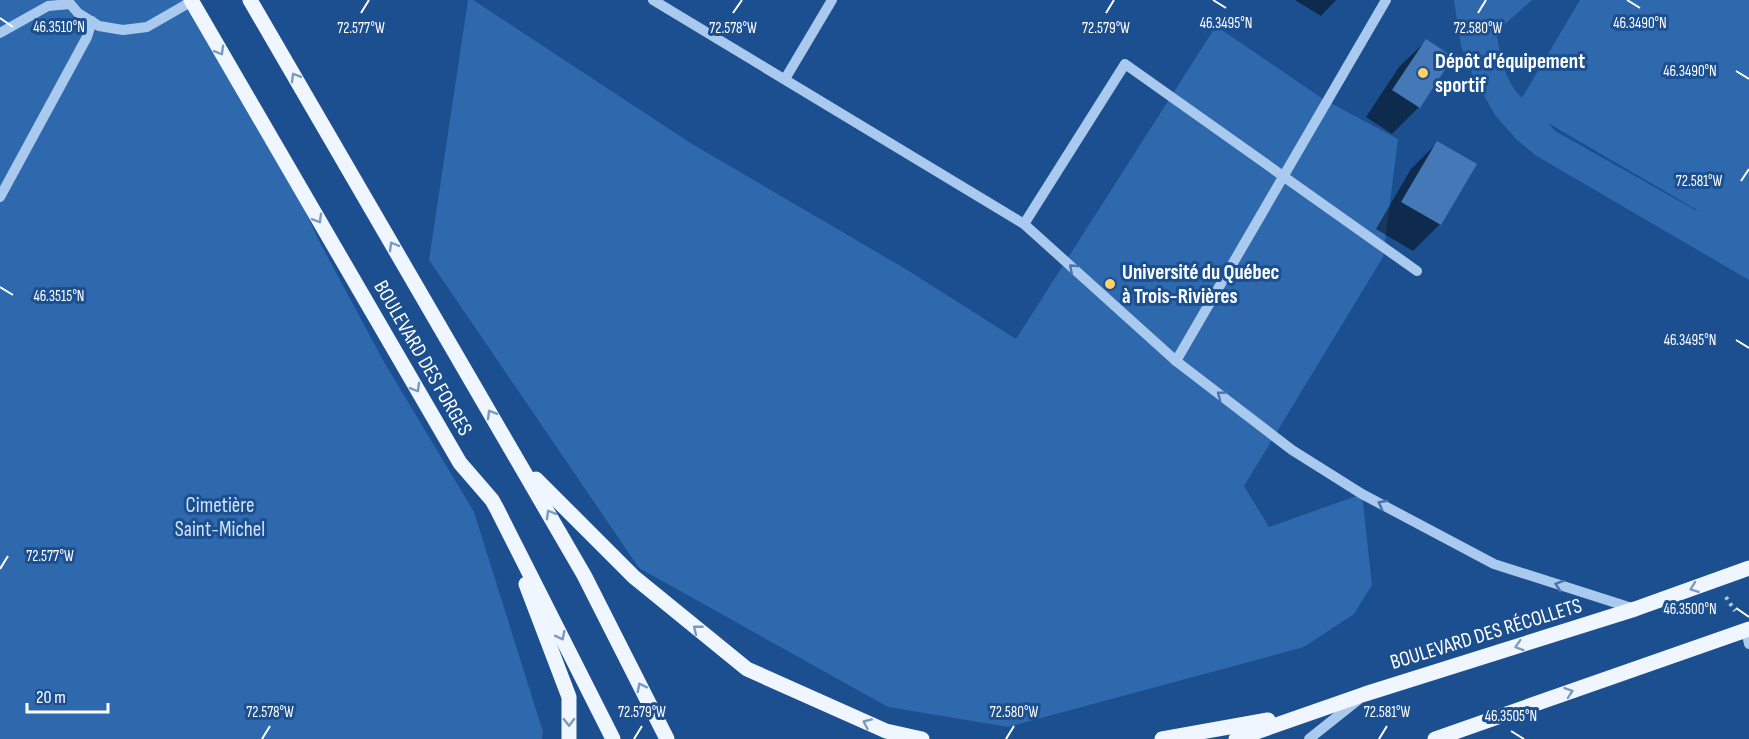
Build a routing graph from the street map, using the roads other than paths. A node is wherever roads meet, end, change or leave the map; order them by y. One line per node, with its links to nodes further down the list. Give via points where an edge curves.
1 (192, 0): 7 (lane, via 147,27 123,30); 16 (main road, BOULEVARD DES FORGES, one-way to 16, via 460,463)
2 (250, 0): 15 (main road, BOULEVARD DES FORGES, one-way to 2)
3 (653, 0): 9 (lane)
4 (832, 0): 9 (lane)
5 (1386, 0): 10 (lane)
6 (68, 2): 7 (lane); 8 (lane, via 48,6)
7 (92, 21): 11 (lane)
8 (0, 33)
9 (784, 80): 12 (lane)
10 (1284, 177): 12 (lane, via 1125,64); 13 (lane); 14 (lane)
11 (0, 197)
12 (1024, 224): 14 (lane, one-way to 12)
13 (1417, 271)
14 (1176, 361): 18 (lane, one-way to 14, via 1494,564 1362,494 1292,450)
15 (521, 465): 24 (main road, BOULEVARD DES FORGES, one-way to 15, via 584,574); 25 (main road, one-way to 15, via 886,731 747,669 634,577)
16 (497, 509): 22 (main road, one-way to 22, via 569,697); 23 (main road, BOULEVARD DES FORGES, one-way to 23)
17 (1749, 568): 18 (main road, BOULEVARD DES RÉCOLLETS, one-way to 18)
18 (1635, 609): 20 (main road, BOULEVARD DES RÉCOLLETS, one-way to 20)
19 (1748, 633): 29 (main road, one-way to 19)
20 (1365, 694): 21 (main road, BOULEVARD DES RÉCOLLETS); 28 (lane)
21 (1312, 712): 26 (main road); 27 (main road, BOULEVARD DES RÉCOLLETS)
22 (569, 739)
23 (613, 739)
24 (667, 739)
25 (922, 739)
26 (1162, 739)
27 (1236, 739)
28 (1310, 739)
29 (1435, 739)

